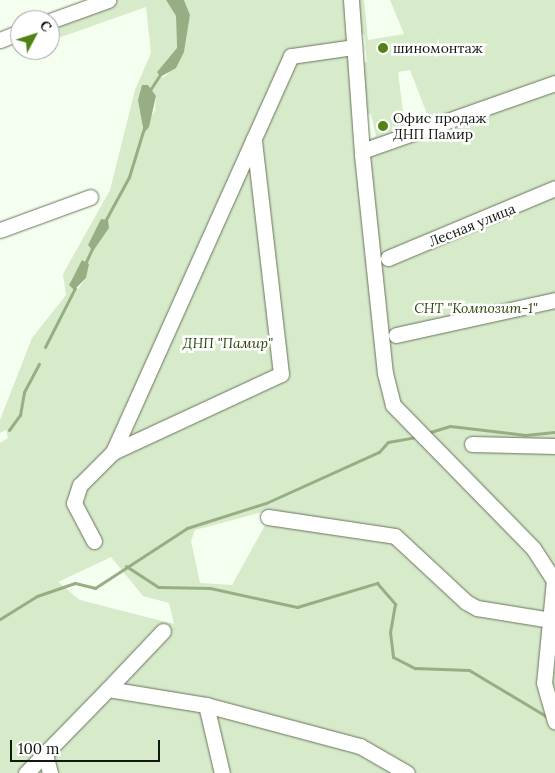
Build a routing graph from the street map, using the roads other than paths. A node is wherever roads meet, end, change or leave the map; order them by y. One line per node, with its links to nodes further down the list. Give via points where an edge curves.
1 (108, 0): 3 (street)
2 (351, 0): 4 (street)
3 (60, 17)
4 (354, 47): 6 (street, via 291,56); 7 (street)
5 (555, 83): 7 (street)
6 (254, 138): 16 (street); 16 (street, via 281,374)
7 (362, 151): 19 (street, via 385,373 393,405 533,548 554,580)
8 (555, 188): 11 (street, Лесная улица)
9 (90, 197): 10 (street)
10 (0, 230)
11 (388, 258)
12 (555, 300): 13 (street)
13 (396, 336)
14 (472, 444): 15 (street)
15 (555, 446)
16 (113, 452): 18 (street, via 80,485 74,503)
17 (268, 517): 19 (street, via 395,536 466,602 477,608)
18 (94, 541)
19 (551, 620): 23 (street, via 544,684)
20 (163, 631): 21 (street)
21 (108, 689): 22 (street); 24 (street)
22 (206, 705): 25 (street, via 360,746); 28 (street)
23 (555, 721)
24 (45, 754): 26 (street); 27 (street)
25 (385, 766): 29 (street)
26 (26, 773)
27 (50, 773)
28 (222, 773)
29 (407, 773)

